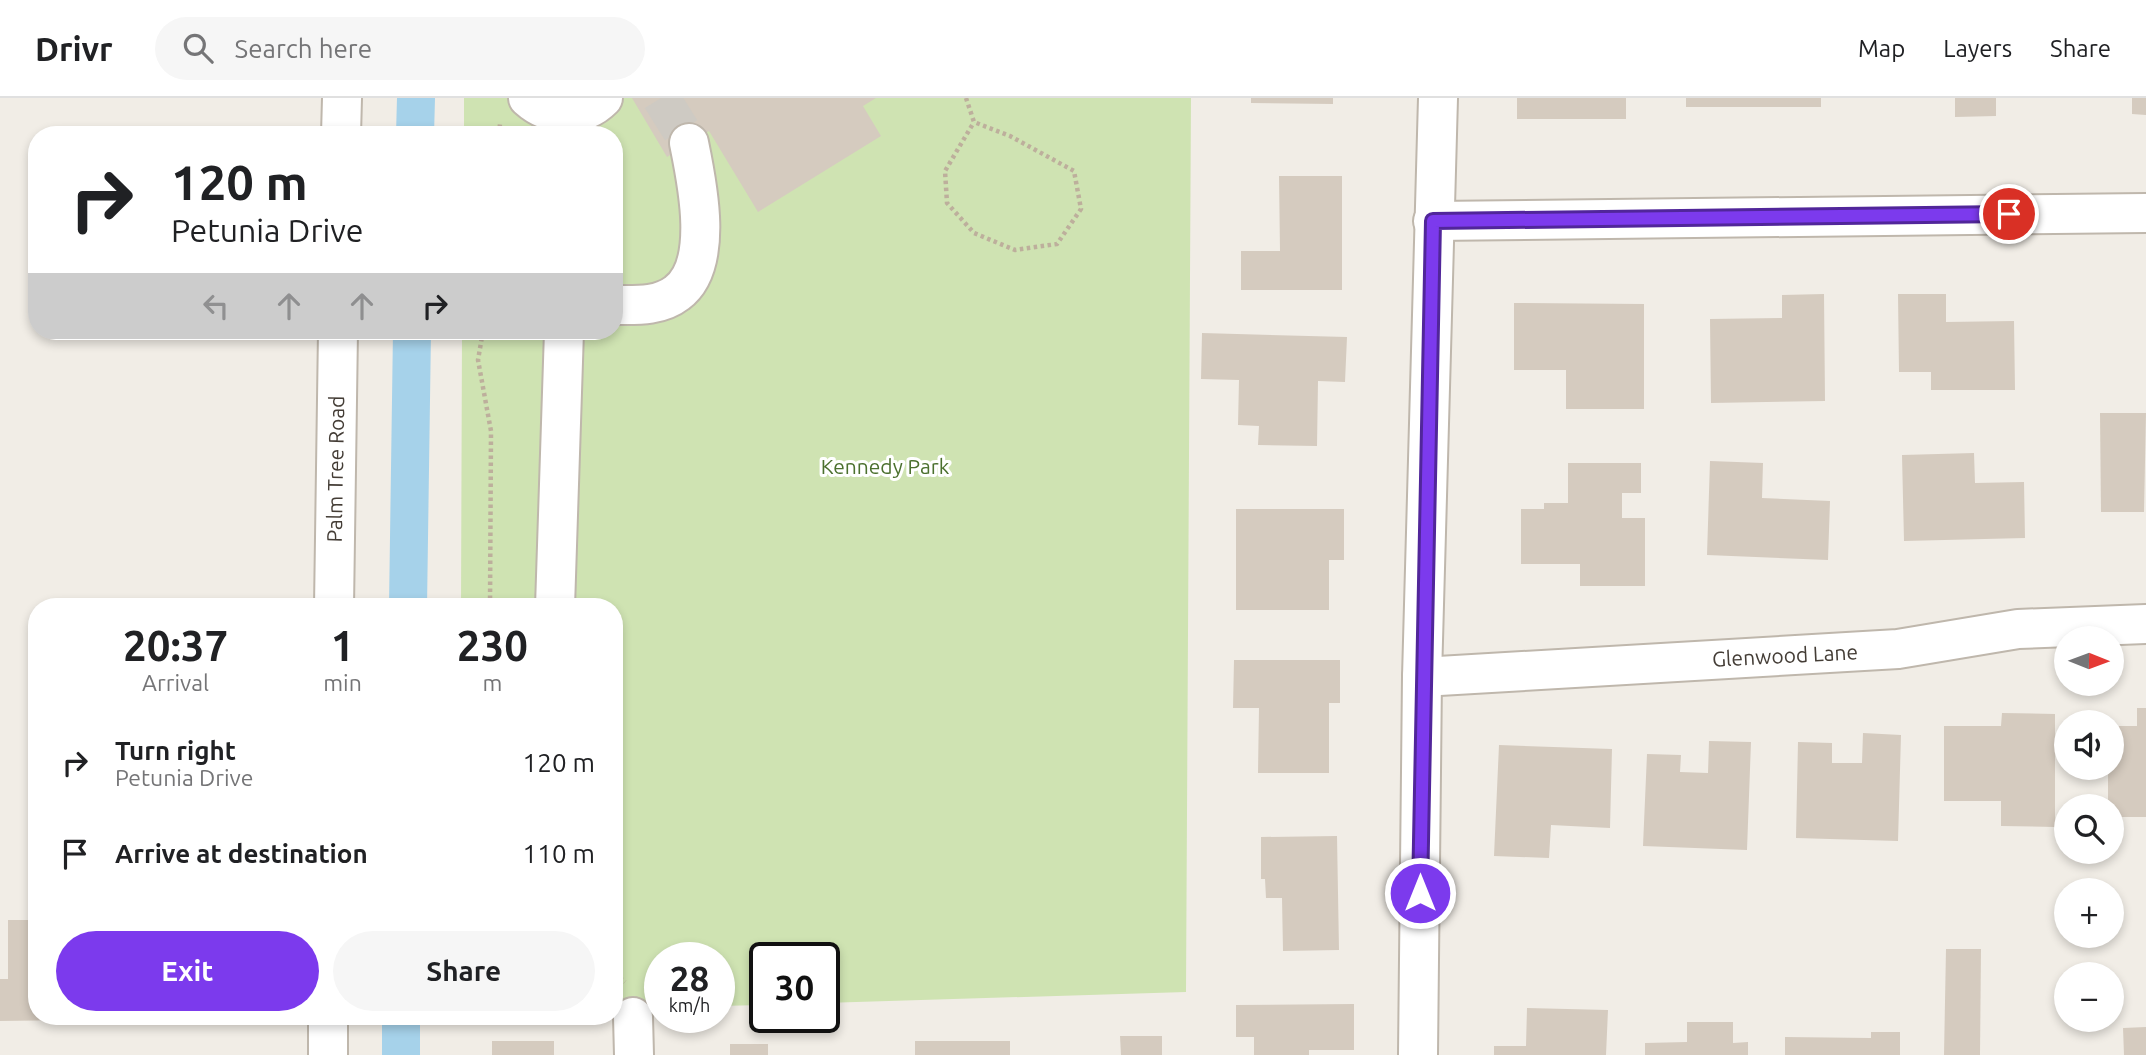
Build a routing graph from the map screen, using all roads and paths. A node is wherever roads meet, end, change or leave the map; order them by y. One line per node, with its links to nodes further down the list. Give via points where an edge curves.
1 (342, 98): 8 (street)
2 (528, 98): 7 (street)
3 (603, 98): 7 (street)
4 (966, 98): 6 (path)
5 (1438, 98): 11 (street)
6 (974, 122): 6 (path, via 1074,171 1081,209 1057,244 1015,250 974,233 947,203 945,171)
7 (567, 124)
8 (341, 126)
9 (689, 143): 12 (street, via 700,197 698,253 691,276 679,292 665,300)
10 (2146, 212): 11 (street)
11 (1433, 221): 20 (street)
12 (623, 305)
13 (338, 340): 16 (street, Palm Tree Road)
14 (481, 340): 17 (path, via 478,360 491,431)
15 (564, 340): 18 (street)
16 (334, 598)
17 (490, 598)
18 (555, 598)
19 (2146, 624): 20 (street, Glenwood Lane, via 2018,629 1898,649)
20 (1422, 677): 25 (street)
21 (633, 1017): 24 (street)
22 (328, 1025): 23 (street)
23 (328, 1055)
24 (634, 1055)
25 (1419, 1055)

